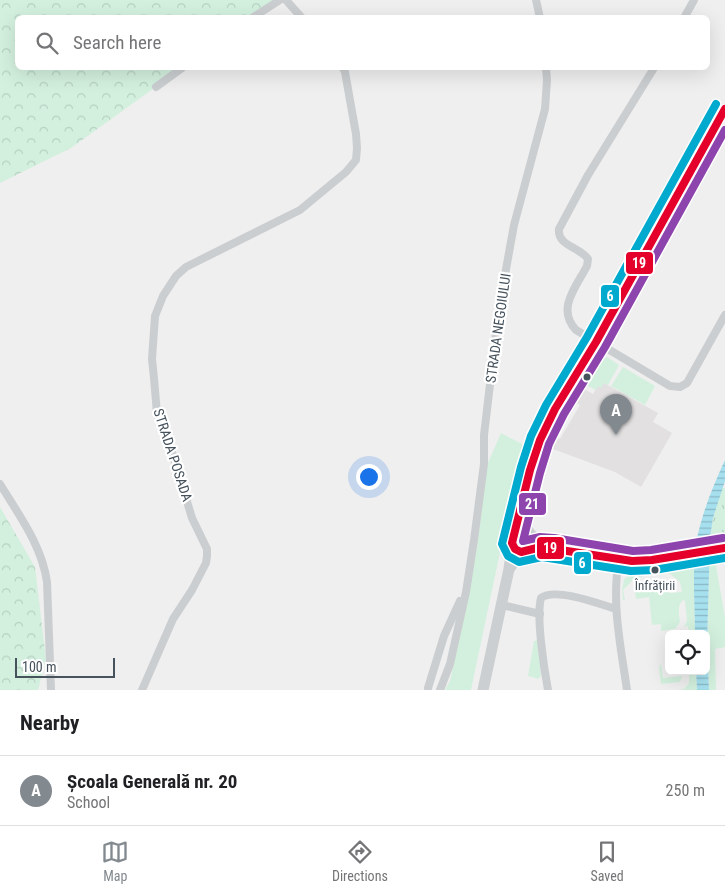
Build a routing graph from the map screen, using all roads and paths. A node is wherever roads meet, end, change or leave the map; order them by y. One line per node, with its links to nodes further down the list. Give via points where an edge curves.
1 (280, 0): 5 (street)
2 (286, 0): 6 (street)
3 (536, 0): 7 (street)
4 (694, 0): 8 (street)
5 (257, 15)
6 (299, 15)
7 (539, 15)
8 (686, 15)
9 (179, 70): 13 (street)
10 (344, 70): 34 (street, STRADA POSADA, via 356,134 356,160 300,210 186,267 163,296 156,316 152,359 157,414 192,518 207,549 206,563 173,619)
11 (546, 70): 27 (street, STRADA NEGOIULUI, via 546,109 514,225 499,308 484,435 484,464)
12 (651, 70): 17 (street, via 559,229 561,240 588,259 568,303 566,315 576,330)
13 (156, 87)
14 (725, 109): 15 (street)
15 (721, 127): 17 (street)
16 (725, 314): 17 (street, via 687,383 680,387 670,386)
17 (596, 342): 19 (street, via 540,440)
18 (0, 484): 33 (street, via 44,565)
19 (521, 507): 20 (street, via 523,523); 21 (street); 28 (street, via 510,539 502,582)
20 (530, 535): 21 (street, via 519,532); 22 (street); 24 (street, via 533,544)
21 (513, 540): 24 (street, via 518,551); 26 (street)
22 (553, 548): 24 (street); 25 (street)
23 (719, 549): 25 (street, via 652,560)
24 (527, 551): 26 (street, via 516,558)
25 (619, 560): 29 (street)
26 (509, 569): 28 (street)
27 (465, 593): 31 (street, STRADA NEGOIULUI); 32 (street, STRADA NEGOIULUI, via 444,636)
28 (502, 605): 30 (street); 36 (street)
29 (616, 608): 30 (street, via 567,596 544,595); 38 (street)
30 (540, 614): 37 (street)
31 (446, 678): 32 (street, STRADA NEGOIULUI); 35 (street, STRADA NEGOIULUI)
32 (428, 689)
33 (51, 690)
34 (142, 690)
35 (440, 690)
36 (484, 690)
37 (548, 690)
38 (627, 690)

